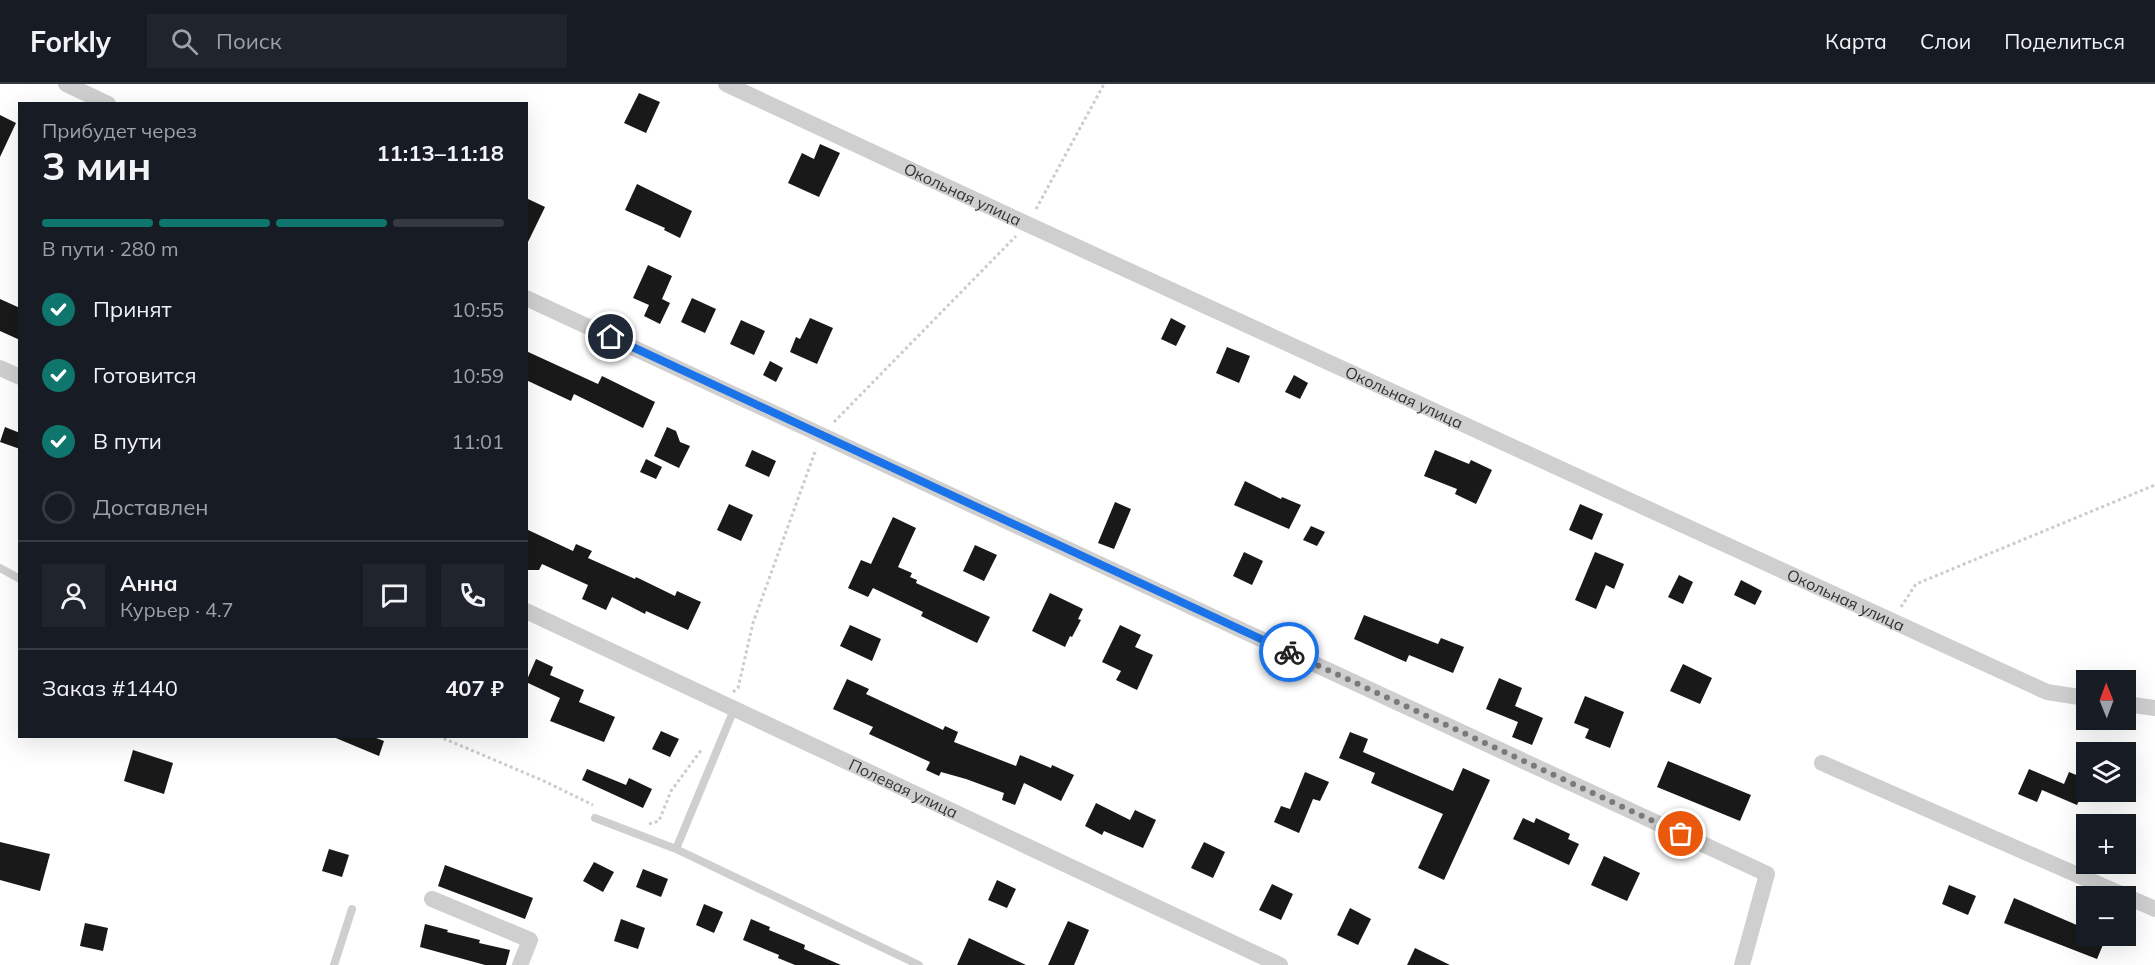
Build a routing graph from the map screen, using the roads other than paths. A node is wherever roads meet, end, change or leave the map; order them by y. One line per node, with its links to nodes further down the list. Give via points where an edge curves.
1 (66, 84): 3 (street)
2 (726, 84): 10 (street, Окольная улица, via 2047,692)
3 (104, 102)
4 (528, 299): 24 (street, via 1767,874)
5 (0, 368): 6 (street)
6 (18, 376)
7 (0, 568): 8 (lane)
8 (18, 578)
9 (528, 612): 11 (street, Полевая улица)
10 (2076, 696)
11 (728, 705): 16 (lane); 23 (street, Полевая улица)
12 (2136, 705): 13 (street)
13 (2155, 708)
14 (1822, 764): 19 (street)
15 (595, 818): 16 (lane)
16 (676, 849): 22 (lane)
17 (432, 899): 21 (street, via 530,940)
18 (352, 909): 20 (lane)
19 (2155, 909)
20 (334, 965)
21 (520, 965)
22 (919, 965)
23 (1280, 965)
24 (1742, 965)

